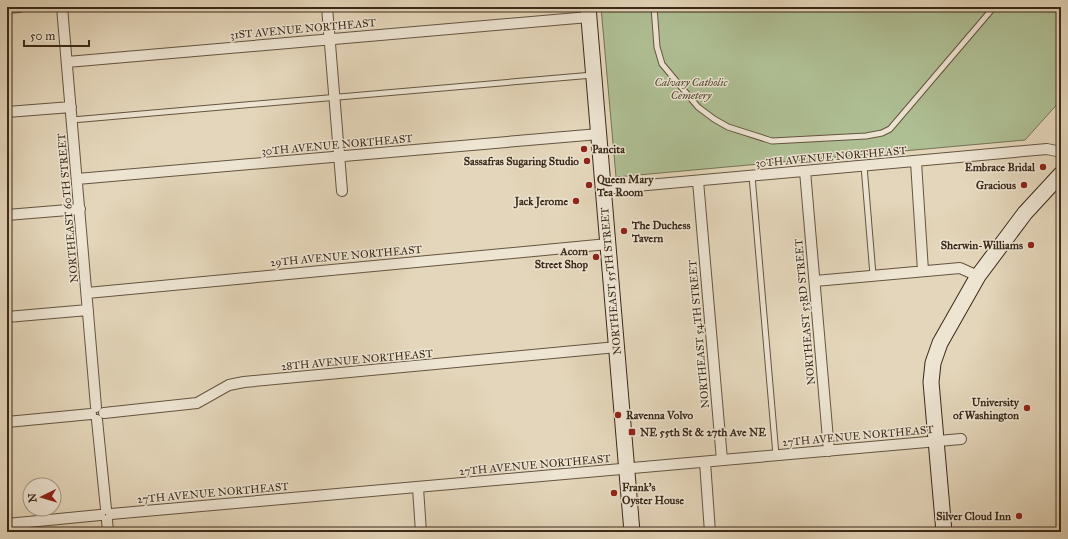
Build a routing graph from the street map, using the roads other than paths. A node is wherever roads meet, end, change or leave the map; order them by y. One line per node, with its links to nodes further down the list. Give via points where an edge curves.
1 (20, 7): 6 (street)
2 (62, 7): 9 (street, NORTHEAST 60TH STREET)
3 (327, 7): 8 (street)
4 (654, 7): 5 (lane, via 657,47 662,64 698,107 728,127 763,139 782,141 874,135 890,129)
5 (994, 7)
6 (7, 8)
7 (589, 12): 8 (street, 31ST AVENUE NORTHEAST); 10 (main road, NORTHEAST 55TH STREET)
8 (330, 39): 9 (street, 31ST AVENUE NORTHEAST); 11 (street)
9 (67, 62): 12 (street, NORTHEAST 60TH STREET)
10 (594, 75): 11 (lane); 15 (main road, NORTHEAST 55TH STREET)
11 (335, 98): 14 (lane); 17 (street)
12 (71, 107): 13 (street); 14 (street, NORTHEAST 60TH STREET)
13 (7, 112)
14 (72, 120): 23 (street, NORTHEAST 60TH STREET)
15 (598, 134): 17 (street, 30TH AVENUE NORTHEAST); 25 (main road, NORTHEAST 55TH STREET)
16 (1061, 152): 18 (street, 30TH AVENUE NORTHEAST, via 1047,149)
17 (340, 157): 23 (street, 30TH AVENUE NORTHEAST); 26 (street)
18 (916, 162): 19 (street, 30TH AVENUE NORTHEAST); 30 (street)
19 (864, 166): 20 (street, 30TH AVENUE NORTHEAST); 31 (lane)
20 (805, 171): 22 (street, 30TH AVENUE NORTHEAST); 33 (street, NORTHEAST 53RD STREET)
21 (1061, 174): 32 (main road, via 1025,213)
22 (752, 176): 24 (street, 30TH AVENUE NORTHEAST); 43 (lane)
23 (77, 179): 27 (street, NORTHEAST 60TH STREET)
24 (698, 181): 25 (street, 30TH AVENUE NORTHEAST); 44 (street, NORTHEAST 54TH STREET)
25 (603, 189): 29 (main road, NORTHEAST 55TH STREET)
26 (342, 191)
27 (80, 209): 28 (street); 34 (street, NORTHEAST 60TH STREET)
28 (7, 215)
29 (608, 244): 34 (street, 29TH AVENUE NORTHEAST); 37 (main road, NORTHEAST 55TH STREET)
30 (923, 271): 31 (street); 32 (street, via 960,268)
31 (873, 275): 33 (street)
32 (978, 276): 41 (main road, via 940,343 933,364 931,382)
33 (815, 281): 42 (street, NORTHEAST 53RD STREET)
34 (87, 293): 35 (street, NORTHEAST 60TH STREET)
35 (88, 310): 36 (street); 38 (street, NORTHEAST 60TH STREET)
36 (7, 317)
37 (617, 347): 38 (street, 28TH AVENUE NORTHEAST, via 244,382 229,385 197,403); 46 (main road, NORTHEAST 55TH STREET)
38 (97, 413): 39 (street, 28TH AVENUE NORTHEAST); 48 (street, NORTHEAST 60TH STREET)
39 (7, 422)
40 (961, 439): 41 (street, 27TH AVENUE NORTHEAST)
41 (935, 441): 42 (street, 27TH AVENUE NORTHEAST); 54 (main road)
42 (829, 451): 43 (street, 27TH AVENUE NORTHEAST)
43 (776, 455): 44 (street, 27TH AVENUE NORTHEAST)
44 (722, 460): 45 (street, 27TH AVENUE NORTHEAST)
45 (705, 462): 46 (street, 27TH AVENUE NORTHEAST); 53 (street)
46 (627, 468): 47 (street, 27TH AVENUE NORTHEAST); 52 (main road, NORTHEAST 55TH STREET)
47 (418, 488): 48 (street, 27TH AVENUE NORTHEAST); 51 (street)
48 (106, 514): 49 (street, 27TH AVENUE NORTHEAST); 50 (street, NORTHEAST 60TH STREET)
49 (7, 524)
50 (108, 532)
51 (421, 532)
52 (632, 532)
53 (710, 532)
54 (944, 532)

